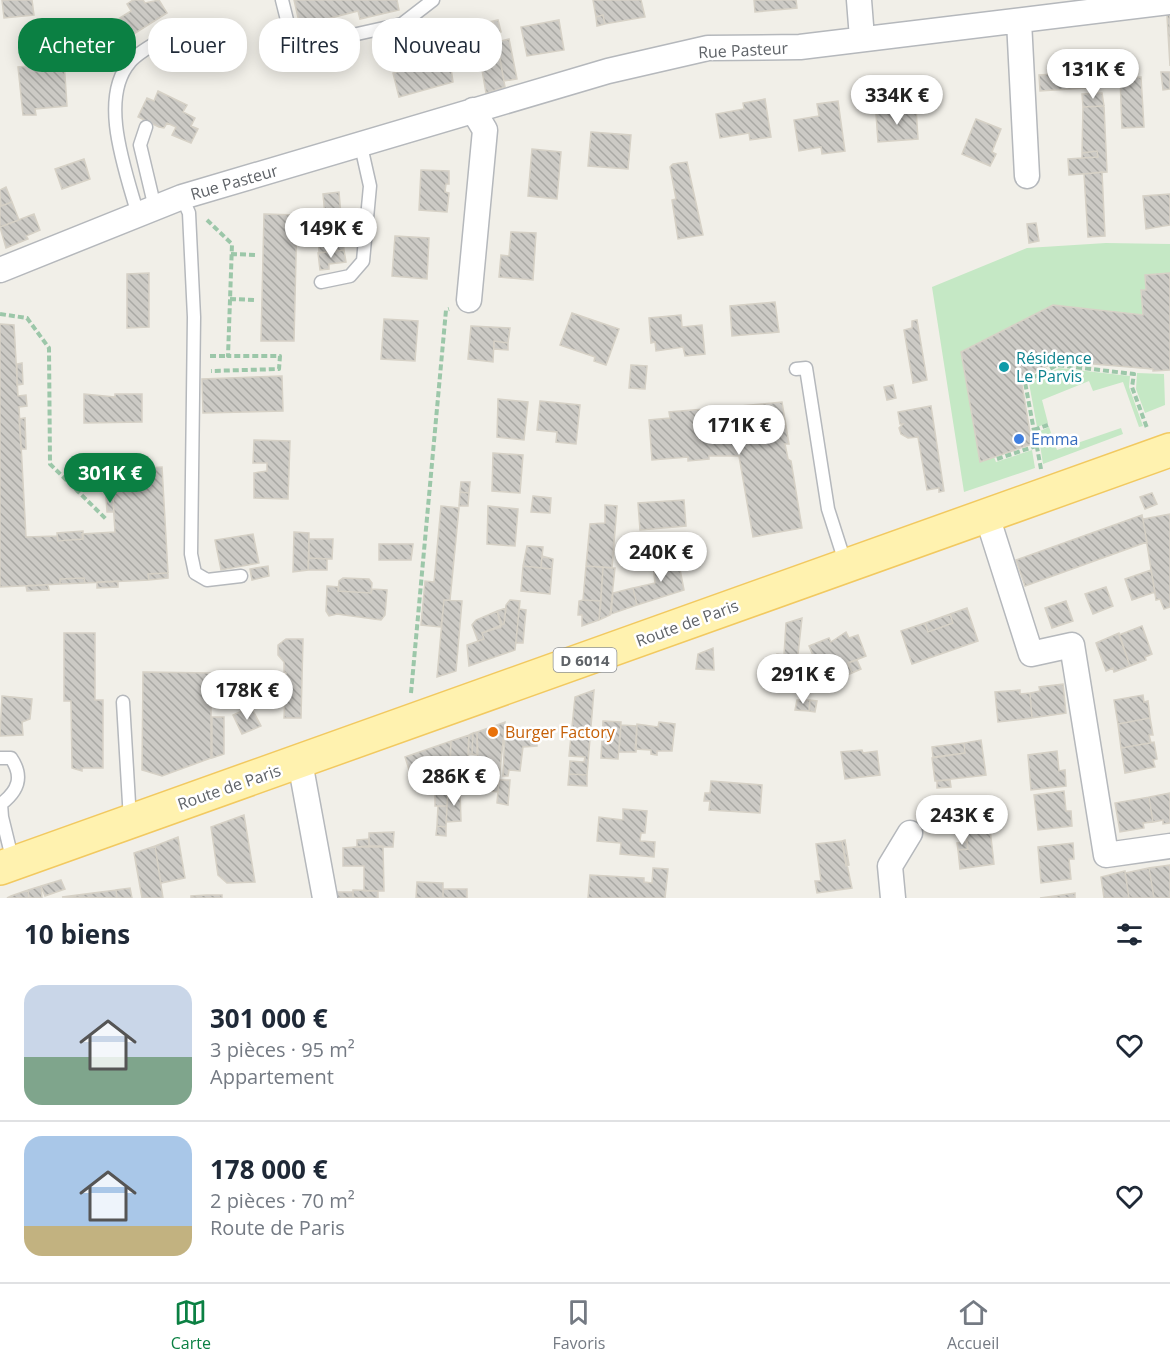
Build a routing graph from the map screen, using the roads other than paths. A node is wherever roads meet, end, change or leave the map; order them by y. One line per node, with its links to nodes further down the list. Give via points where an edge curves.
1 (282, 0): 2 (lane, via 294,48 402,24)
2 (433, 0)
3 (860, 0): 6 (street)
4 (1170, 2): 5 (street, Rue Pasteur)
5 (1018, 21): 6 (street, Rue Pasteur); 11 (street)
6 (862, 38): 8 (street, Rue Pasteur, via 800,47 708,48 608,71)
7 (148, 50): 13 (lane, via 130,62 115,94 114,112)
8 (473, 110): 10 (street, Rue Pasteur); 16 (street, via 485,130)
9 (146, 127): 13 (lane, via 140,145)
10 (360, 146): 12 (street, Rue Pasteur); 15 (lane, via 370,186 363,261 350,276)
11 (1028, 176)
12 (185, 205): 13 (street, Rue Pasteur); 21 (lane, via 194,316 191,555 195,573 207,580)
13 (146, 211): 14 (street, Rue Pasteur)
14 (0, 270)
15 (321, 282)
16 (469, 300)
17 (796, 369): 20 (lane, via 807,368 828,509)
18 (1159, 441): 19 (main road, Route de Paris / D 6014)
19 (987, 516): 20 (main road, Route de Paris / D 6014); 28 (street, via 1031,654 1072,645 1106,855)
20 (847, 566): 24 (main road, Route de Paris / D 6014)
21 (241, 576)
22 (123, 702): 26 (lane)
23 (0, 758): 25 (lane, via 11,758 20,780 12,796)
24 (300, 762): 26 (main road, Route de Paris / D 6014); 30 (street)
25 (1, 804): 29 (lane)
26 (130, 821): 29 (main road, Route de Paris / D 6014)
27 (910, 833): 31 (street, via 890,866)
28 (1170, 846)
29 (7, 866)
30 (325, 898)
31 (893, 898)

